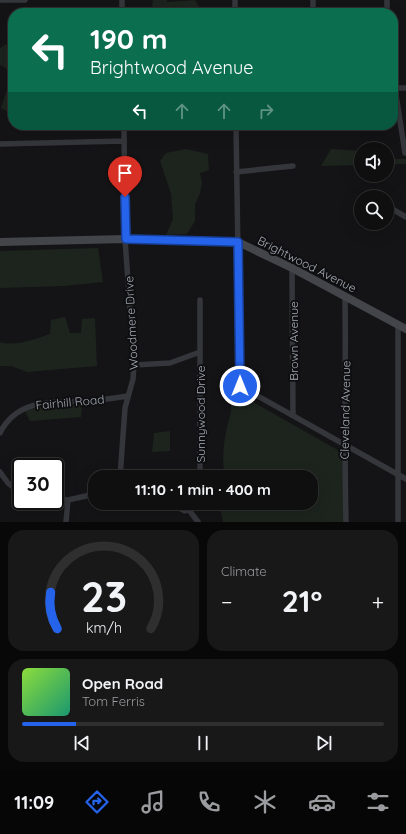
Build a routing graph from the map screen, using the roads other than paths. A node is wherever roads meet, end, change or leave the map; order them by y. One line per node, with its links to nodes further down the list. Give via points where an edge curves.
1 (0, 0): 2 (street)
2 (25, 0)
3 (398, 112): 8 (street)
4 (124, 130): 6 (street, Woodmere Drive)
5 (236, 130): 10 (street)
6 (124, 141): 7 (street); 13 (street, Woodmere Drive)
7 (0, 144)
8 (405, 153)
9 (293, 166): 10 (street)
10 (236, 172): 15 (street)
11 (394, 210): 12 (street)
12 (406, 217)
13 (126, 239): 14 (street, Brightwood Avenue); 15 (street, Brightwood Avenue); 22 (street, Woodmere Drive)
14 (0, 242)
15 (238, 242): 16 (street, Brightwood Avenue); 24 (street, via 240,386)
16 (292, 268): 17 (street, Brightwood Avenue); 24 (street, Brown Avenue)
17 (345, 297): 19 (street, Brightwood Avenue); 26 (street, Cleveland Avenue, via 347,401)
18 (200, 300): 21 (street, Sunnywood Drive)
19 (398, 325): 20 (street, Brightwood Avenue); 30 (street)
20 (406, 329)
21 (200, 352): 22 (street, Sunnywood Drive, via 170,364); 28 (street, Sunnywood Drive)
22 (134, 365): 23 (street, Woodmere Drive)
23 (128, 396): 25 (street, Fairhill Road, via 36,403 16,413); 27 (street, Woodmere Drive)
24 (293, 414): 26 (street)
25 (0, 433)
26 (344, 445): 30 (street); 40 (street, Cleveland Avenue)
27 (121, 470)
28 (200, 470)
29 (0, 472): 32 (street)
30 (397, 475): 31 (street); 41 (street)
31 (406, 479)
32 (12, 487)
33 (88, 496): 35 (street)
34 (64, 500): 35 (street)
35 (68, 500): 38 (street)
36 (182, 510): 37 (street)
37 (190, 510): 39 (street)
38 (66, 522)
39 (198, 522)
40 (346, 522)
41 (398, 522)

